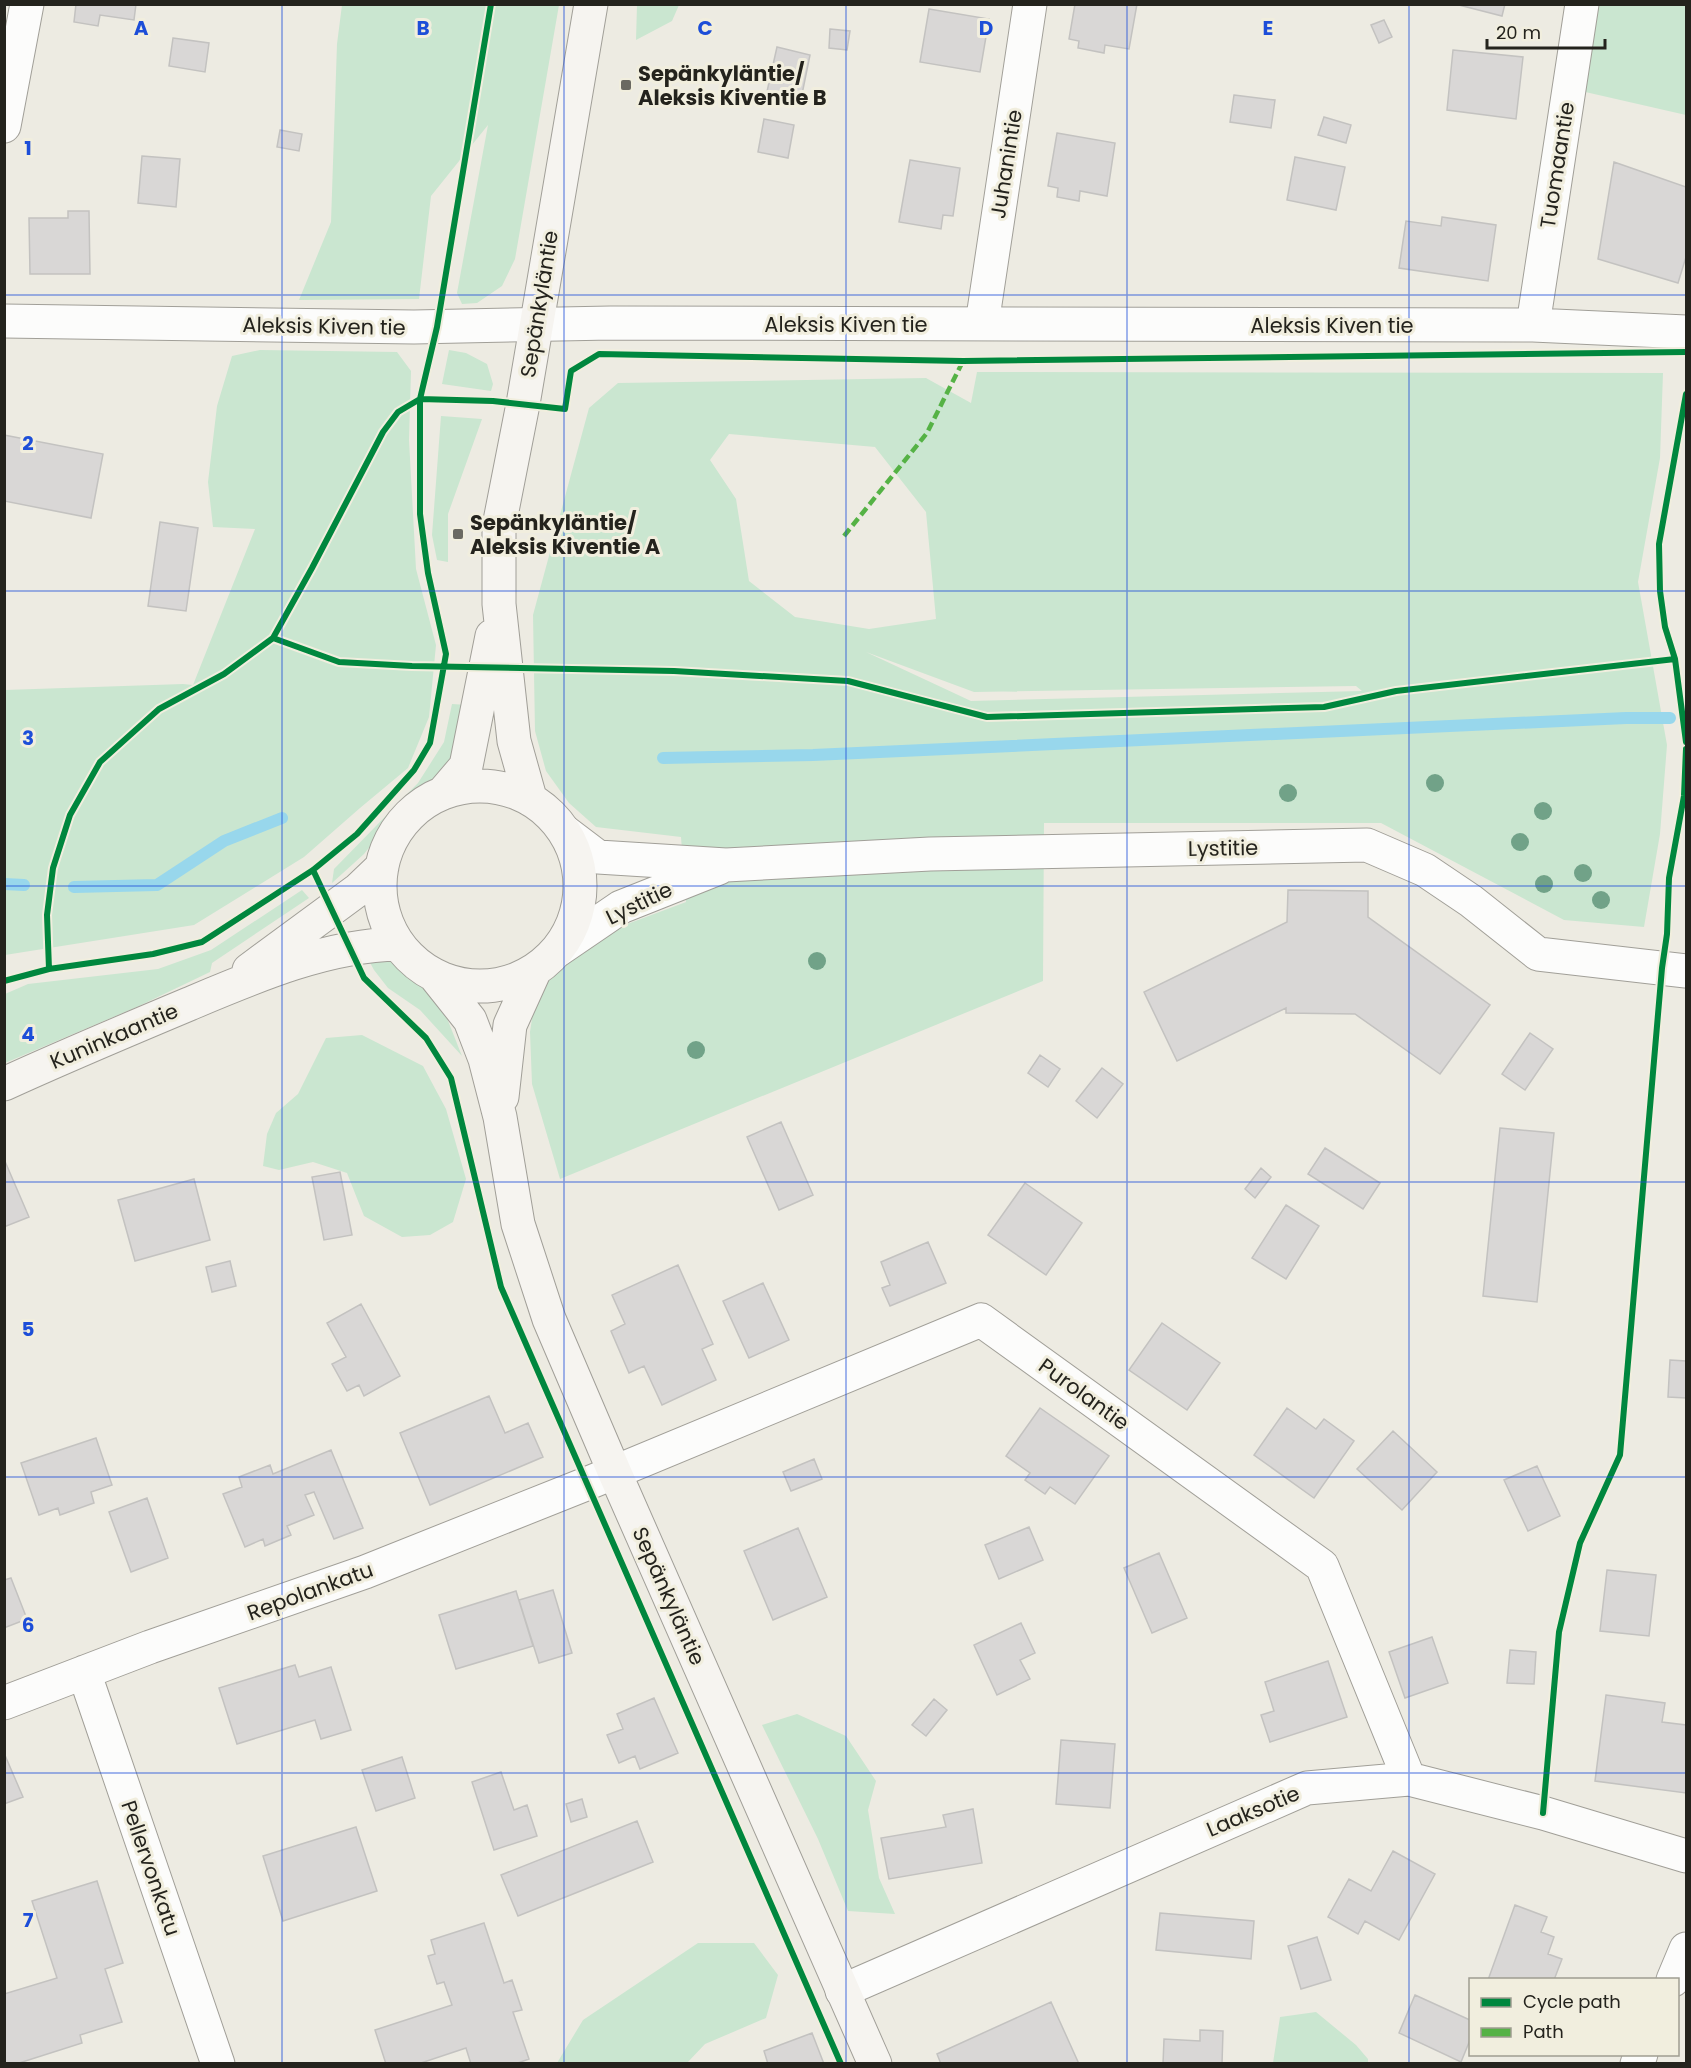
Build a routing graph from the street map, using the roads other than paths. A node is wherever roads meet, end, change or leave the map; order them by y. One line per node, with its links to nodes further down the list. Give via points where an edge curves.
1 (27, 4): 5 (street)
2 (591, 4): 7 (main road, Sepänkyläntie)
3 (1030, 4): 8 (street, Juhanintie)
4 (1582, 4): 9 (street, Tuomaantie)
5 (4, 126)
6 (4, 321): 7 (street, Aleksis Kiven tie, via 414,327)
7 (536, 324): 8 (street, Aleksis Kiven tie); 11 (main road, Sepänkyläntie, via 500,526)
8 (982, 324): 9 (street, Aleksis Kiven tie)
9 (1533, 325): 10 (street, Aleksis Kiven tie)
10 (1686, 332)
11 (498, 604): 12 (main road, Sepänkyläntie, via 466,766); 13 (main road, Sepänkyläntie, via 514,741)
12 (443, 793): 13 (main road, via 464,786 487,786); 16 (main road, via 420,805 402,822 389,843)
13 (530, 798): 14 (main road)
14 (566, 832): 15 (street, Lystitie, via 598,857); 18 (main road, via 578,861 581,892 574,923)
15 (726, 865): 18 (street, Lystitie, via 621,907); 19 (street, Lystitie, via 930,854 1367,845 1425,870 1538,954)
16 (382, 867): 17 (main road, via 382,907); 22 (main road, Kuninkaantie, via 359,889)
17 (398, 944): 21 (main road, via 414,962); 22 (main road, Kuninkaantie, via 339,950)
18 (558, 950): 20 (main road)
19 (1686, 971)
20 (534, 972): 21 (main road, via 509,983 485,987); 24 (main road, Sepänkyläntie, via 510,1025)
21 (435, 976): 24 (main road, Sepänkyläntie, via 470,1020)
22 (223, 988): 23 (main road, Kuninkaantie)
23 (4, 1084)
24 (500, 1117): 25 (main road, Sepänkyläntie, via 518,1224 549,1320)
25 (614, 1471): 26 (street, Repolankatu, via 365,1572); 28 (street, Purolantie, via 981,1320 1322,1566); 32 (main road, Sepänkyläntie)
26 (84, 1672): 27 (street, Repolankatu); 33 (street, Pellervonkatu)
27 (4, 1703)
28 (1409, 1779): 29 (street, Laaksotie, via 1543,1813); 32 (street, Laaksotie, via 1307,1788)
29 (1686, 1856)
30 (1686, 1948): 31 (street)
31 (1674, 1978)
32 (842, 1990): 34 (main road, Sepänkyläntie)
33 (218, 2064)
34 (875, 2064)

